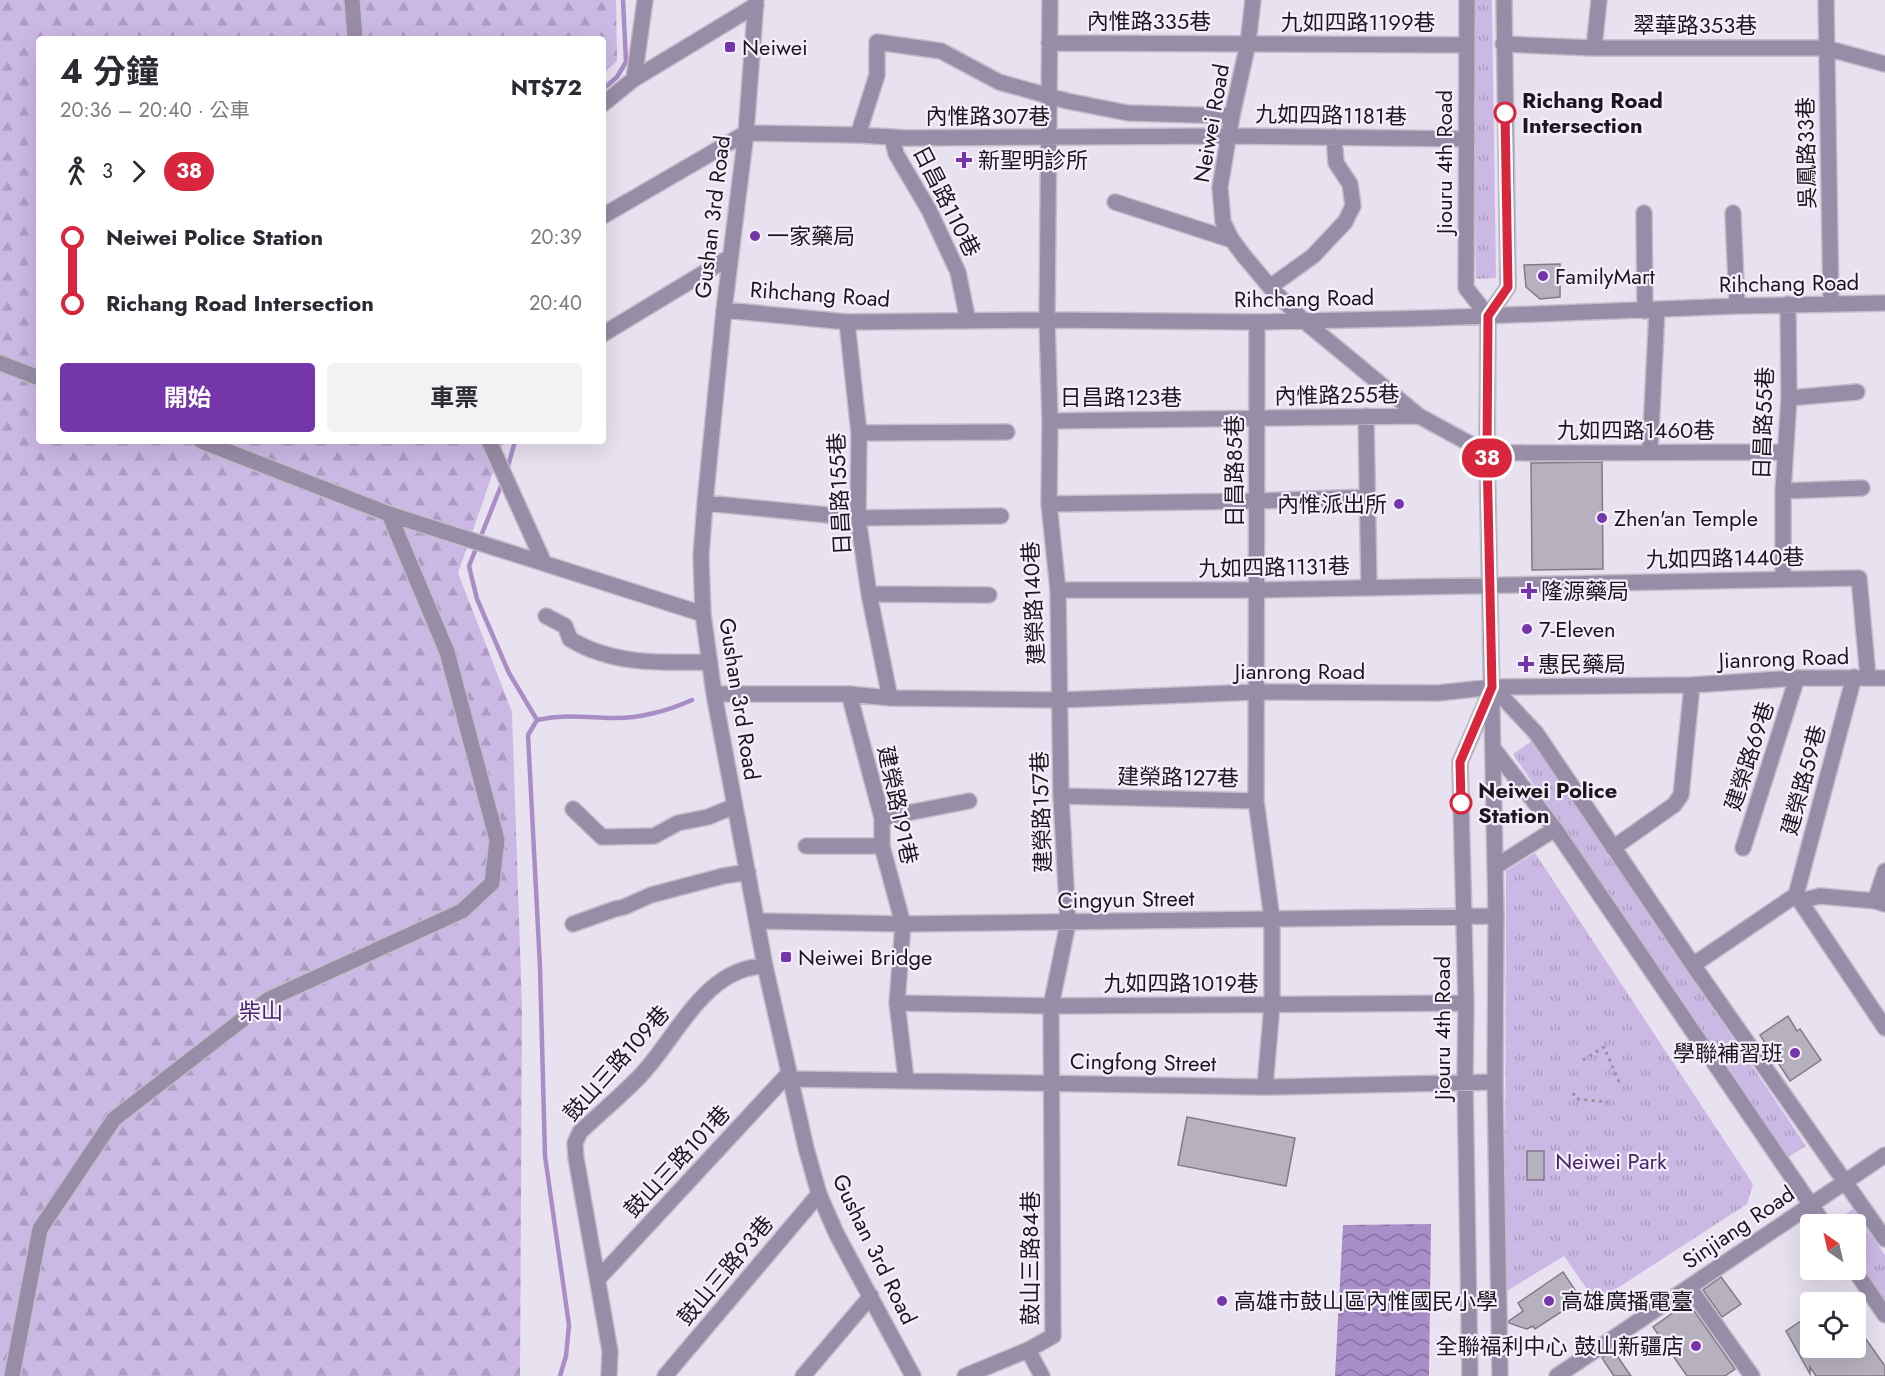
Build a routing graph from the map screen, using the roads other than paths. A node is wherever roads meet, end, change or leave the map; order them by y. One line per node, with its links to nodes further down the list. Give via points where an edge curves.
1 (352, 0): 10 (street)
2 (645, 0): 18 (street)
3 (1050, 0): 11 (street, 日昌路123巷)
4 (1253, 0): 12 (street, Neiwei Road)
5 (1467, 0): 14 (street, Jiouru 4th Road)
6 (1503, 0): 13 (street)
7 (1599, 0): 15 (street)
8 (1826, 0): 16 (street, 吳鳳路33巷)
9 (756, 3): 18 (street); 22 (street, Gushan 3rd Road)
10 (355, 36)
11 (1049, 43): 12 (street, 內惟路335巷); 19 (street, 日昌路123巷)
12 (1248, 43): 14 (street, 九如四路1199巷); 21 (street, Neiwei Road)
13 (1503, 44): 15 (street, 翠華路353巷); 42 (street, via 1508,287)
14 (1467, 45): 28 (street, Jiouru 4th Road)
15 (1594, 48): 16 (street, 翠華路353巷)
16 (1826, 48): 17 (street, 翠華路353巷); 38 (street, 吳鳳路33巷)
17 (1885, 64)
18 (634, 79): 20 (street)
19 (1048, 96): 21 (street, via 1128,113); 23 (street, via 999,82 941,51 877,42 877,75); 27 (street, 日昌路123巷)
20 (606, 102)
21 (1232, 116): 24 (street, Neiwei Road)
22 (746, 133): 23 (street, 內惟路307巷); 32 (street); 34 (street, Gushan 3rd Road)
23 (858, 135): 25 (street, 內惟路307巷)
24 (1230, 136): 26 (street, 九如四路1181巷); 27 (street, 內惟路307巷); 33 (street, Neiwei Road, via 1220,187 1223,222)
25 (892, 137): 27 (street, 內惟路307巷); 45 (street, 日昌路110巷, via 896,154 958,272)
26 (1334, 137): 28 (street, 九如四路1181巷); 35 (street, via 1336,163 1350,184 1353,206 1345,222 1313,256)
27 (1048, 138): 43 (street, 日昌路123巷)
28 (1467, 139): 42 (street, Jiouru 4th Road, via 1466,288)
29 (1115, 202): 33 (street)
30 (1644, 213): 41 (street)
31 (1733, 213): 39 (street)
32 (606, 214)
33 (1232, 240): 35 (street, Neiwei Road)
34 (730, 257): 40 (street, Gushan 3rd Road); 48 (street)
35 (1270, 287): 44 (street, Neiwei Road)
36 (1885, 303): 38 (street, Rihchang Road)
37 (1788, 304): 38 (street, Rihchang Road); 39 (street, Rihchang Road); 52 (street, 日昌路55巷)
38 (1831, 304)
39 (1737, 306): 41 (street, Rihchang Road)
40 (724, 310): 46 (street, Rihchang Road); 68 (street, Gushan 3rd Road)
41 (1651, 310): 42 (street, Rihchang Road); 61 (street)
42 (1488, 316): 44 (street, Rihchang Road); 63 (street, Jiouru 4th Road)
43 (1047, 320): 45 (street, Rihchang Road); 47 (street, Rihchang Road); 56 (street, 日昌路123巷)
44 (1303, 320): 47 (street, Rihchang Road); 54 (street, Neiwei Road)
45 (968, 321): 46 (street, Rihchang Road)
46 (847, 322): 57 (street, 日昌路155巷)
47 (1257, 322): 55 (street, 日昌路85巷)
48 (606, 332)
49 (0, 363): 50 (street)
50 (36, 377)
51 (1857, 392): 52 (street)
52 (1789, 398): 62 (street, 日昌路55巷)
53 (1366, 416): 54 (street, 內惟路255巷); 55 (street, 內惟路255巷); 66 (street)
54 (1419, 416): 63 (street, Neiwei Road)
55 (1257, 419): 56 (street, 日昌路123巷); 67 (street, 日昌路85巷)
56 (1050, 421): 69 (street, 建榮路140巷)
57 (859, 432): 58 (street); 72 (street, 日昌路155巷)
58 (1007, 432)
59 (209, 444): 70 (street)
60 (490, 444): 73 (street)
61 (1650, 451): 62 (street, 九如四路1460巷); 63 (street, 九如四路1460巷)
62 (1785, 452): 65 (street, 日昌路55巷)
63 (1487, 453): 75 (street, Jiouru 4th Road)
64 (1862, 488): 65 (street)
65 (1783, 491): 74 (street, 日昌路55巷)
66 (1368, 497): 67 (street); 76 (street)
67 (1257, 501): 69 (street); 78 (street, 日昌路85巷)
68 (705, 503): 72 (street); 81 (street, Gushan 3rd Road, via 701,556)
69 (1049, 504): 77 (street, 建榮路140巷)
70 (389, 514): 73 (street); 143 (street, via 447,652 497,840 492,883 462,911 269,999 114,1119 40,1229)
71 (1001, 516): 72 (street)
72 (858, 518): 79 (street, 日昌路155巷)
73 (544, 563): 81 (street)
74 (1783, 579): 75 (street, 九如四路1440巷); 84 (street, 九如四路1440巷, via 1859,578)
75 (1491, 585): 76 (street, 九如四路1131巷); 88 (street, Jiouru 4th Road)
76 (1369, 588): 78 (street, 九如四路1131巷)
77 (1058, 590): 78 (street, 九如四路1131巷); 93 (street, 建榮路140巷)
78 (1257, 590): 89 (street, 日昌路85巷)
79 (869, 594): 80 (street); 92 (street, 日昌路155巷)
80 (990, 595)
81 (703, 614): 83 (street, Gushan 3rd Road)
82 (546, 616): 83 (street, via 564,626 570,639 598,652 646,663)
83 (710, 662): 90 (street, Gushan 3rd Road)
84 (1861, 677): 85 (street, Jianrong Road); 86 (street, Jianrong Road); 109 (street, 建榮路59巷)
85 (1797, 678): 87 (street, Jianrong Road); 105 (street, 建榮路69巷)
86 (1885, 678)
87 (1692, 685): 88 (street, Jianrong Road); 104 (street, via 1681,795 1674,805)
88 (1492, 687): 89 (street, Jianrong Road, via 1438,693); 94 (street, Jiouru 4th Road); 104 (street, via 1536,733); 111 (street, Jiouru 4th Road, via 1460,762)
89 (1256, 692): 93 (street, Jianrong Road); 97 (street, 建榮路127巷)
90 (714, 694): 91 (street, Jianrong Road); 98 (street, Gushan 3rd Road)
91 (849, 694): 92 (street, Jianrong Road); 100 (street, 建榮路191巷)
92 (890, 698): 93 (street, Jianrong Road)
93 (1060, 700): 95 (street, 建榮路157巷)
94 (1494, 748): 101 (street); 106 (street, Jiouru 4th Road)
95 (1061, 796): 97 (street, 建榮路127巷); 115 (street, 建榮路157巷)
96 (969, 801): 100 (street)
97 (1256, 801): 113 (street)
98 (735, 806): 99 (street, via 678,823 654,836 602,837); 108 (street, Gushan 3rd Road)
99 (573, 809)
100 (882, 818): 103 (street, 建榮路191巷)
101 (1555, 830): 106 (street); 134 (street)
102 (806, 846): 103 (street)
103 (882, 846): 117 (street, 建榮路191巷)
104 (1613, 848): 118 (street)
105 (1743, 848)
106 (1495, 867): 112 (street, Jiouru 4th Road)
107 (1885, 871): 110 (street)
108 (748, 872): 114 (street, Gushan 3rd Road); 116 (street, via 651,895)
109 (1798, 898): 110 (street, via 1820,896); 118 (street); 124 (street)
110 (1880, 903)
111 (1464, 915): 112 (street, Cingyun Street); 113 (street, Cingyun Street); 121 (street, Jiouru 4th Road)
112 (1496, 916): 128 (street, Jiouru 4th Road)
113 (1272, 919): 115 (street, Cingyun Street); 122 (street)
114 (757, 921): 117 (street, Cingyun Street); 119 (street, Gushan 3rd Road)
115 (1068, 923): 117 (street, Cingyun Street); 123 (street, 建榮路157巷)
116 (573, 924)
117 (903, 924): 120 (street, 建榮路191巷)
118 (1693, 965): 132 (street)
119 (765, 966): 125 (street, Gushan 3rd Road); 137 (street, 鼓山三路109巷, via 737,970 706,993 642,1074 580,1132 575,1143 576,1158)
120 (897, 1003): 123 (street, 九如四路1019巷); 126 (street, 建榮路191巷)
121 (1466, 1003): 122 (street, 九如四路1019巷); 127 (street, Jiouru 4th Road)
122 (1272, 1005): 123 (street, 九如四路1019巷); 130 (street)
123 (1051, 1006): 129 (street, 建榮路157巷)
124 (1885, 1028)
125 (790, 1076): 126 (street, Cingfong Street); 133 (street, Gushan 3rd Road); 137 (street, 鼓山三路101巷)
126 (906, 1079): 129 (street, Cingfong Street)
127 (1465, 1082): 128 (street, Cingfong Street); 130 (street, Cingfong Street); 150 (street, Jiouru 4th Road)
128 (1495, 1082): 151 (street, Jiouru 4th Road)
129 (1053, 1083): 130 (street, Cingfong Street); 142 (street, 鼓山三路84巷, via 1053,1336)
130 (1264, 1087)
131 (1885, 1155): 132 (street, Sinjiang Road)
132 (1845, 1182): 134 (street, Sinjiang Road); 136 (street)
133 (819, 1194): 140 (street, Gushan 3rd Road); 145 (street, 鼓山三路93巷)
134 (1812, 1205): 135 (street); 139 (street, Sinjiang Road)
135 (1818, 1214)
136 (1885, 1239)
137 (598, 1279): 144 (street, 鼓山三路109巷, via 610,1351)
138 (1861, 1280): 141 (street)
139 (1689, 1287): 152 (street, Sinjiang Road); 153 (street)
140 (871, 1296): 146 (street); 147 (street, Gushan 3rd Road)
141 (1885, 1315)
142 (1028, 1350): 148 (street, 鼓山三路84巷); 149 (street)
143 (12, 1376)
144 (609, 1376)
145 (665, 1376)
146 (803, 1376)
147 (913, 1376)
148 (965, 1376)
149 (1042, 1376)
150 (1470, 1376)
151 (1500, 1376)
152 (1557, 1376)
153 (1752, 1376)

